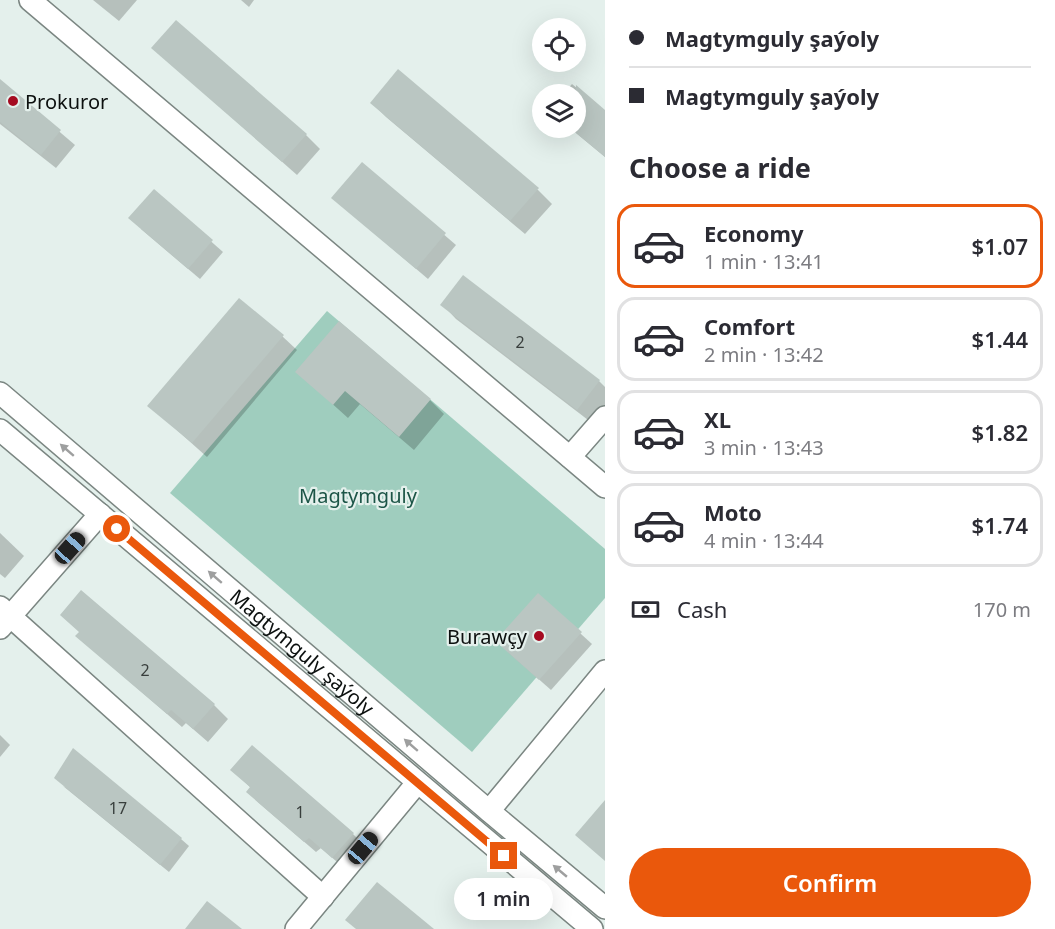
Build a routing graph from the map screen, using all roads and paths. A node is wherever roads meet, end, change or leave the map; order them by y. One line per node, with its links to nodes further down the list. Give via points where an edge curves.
1 (30, 0): 5 (street)
2 (0, 393): 11 (street, Magtymguly şaýoly, one-way to 2)
3 (605, 417): 5 (street)
4 (0, 430): 7 (street, Magtymguly şaýoly)
5 (570, 457): 6 (street)
6 (605, 487)
7 (100, 514): 8 (street); 10 (street, Magtymguly şaýoly)
8 (3, 617): 12 (street)
9 (605, 671): 11 (street)
10 (417, 783): 12 (street); 15 (street, Magtymguly şaýoly)
11 (489, 812): 13 (street, Magtymguly şaýoly, one-way to 11)
12 (323, 897): 14 (street)
13 (605, 908)
14 (296, 929)
15 (592, 929)

